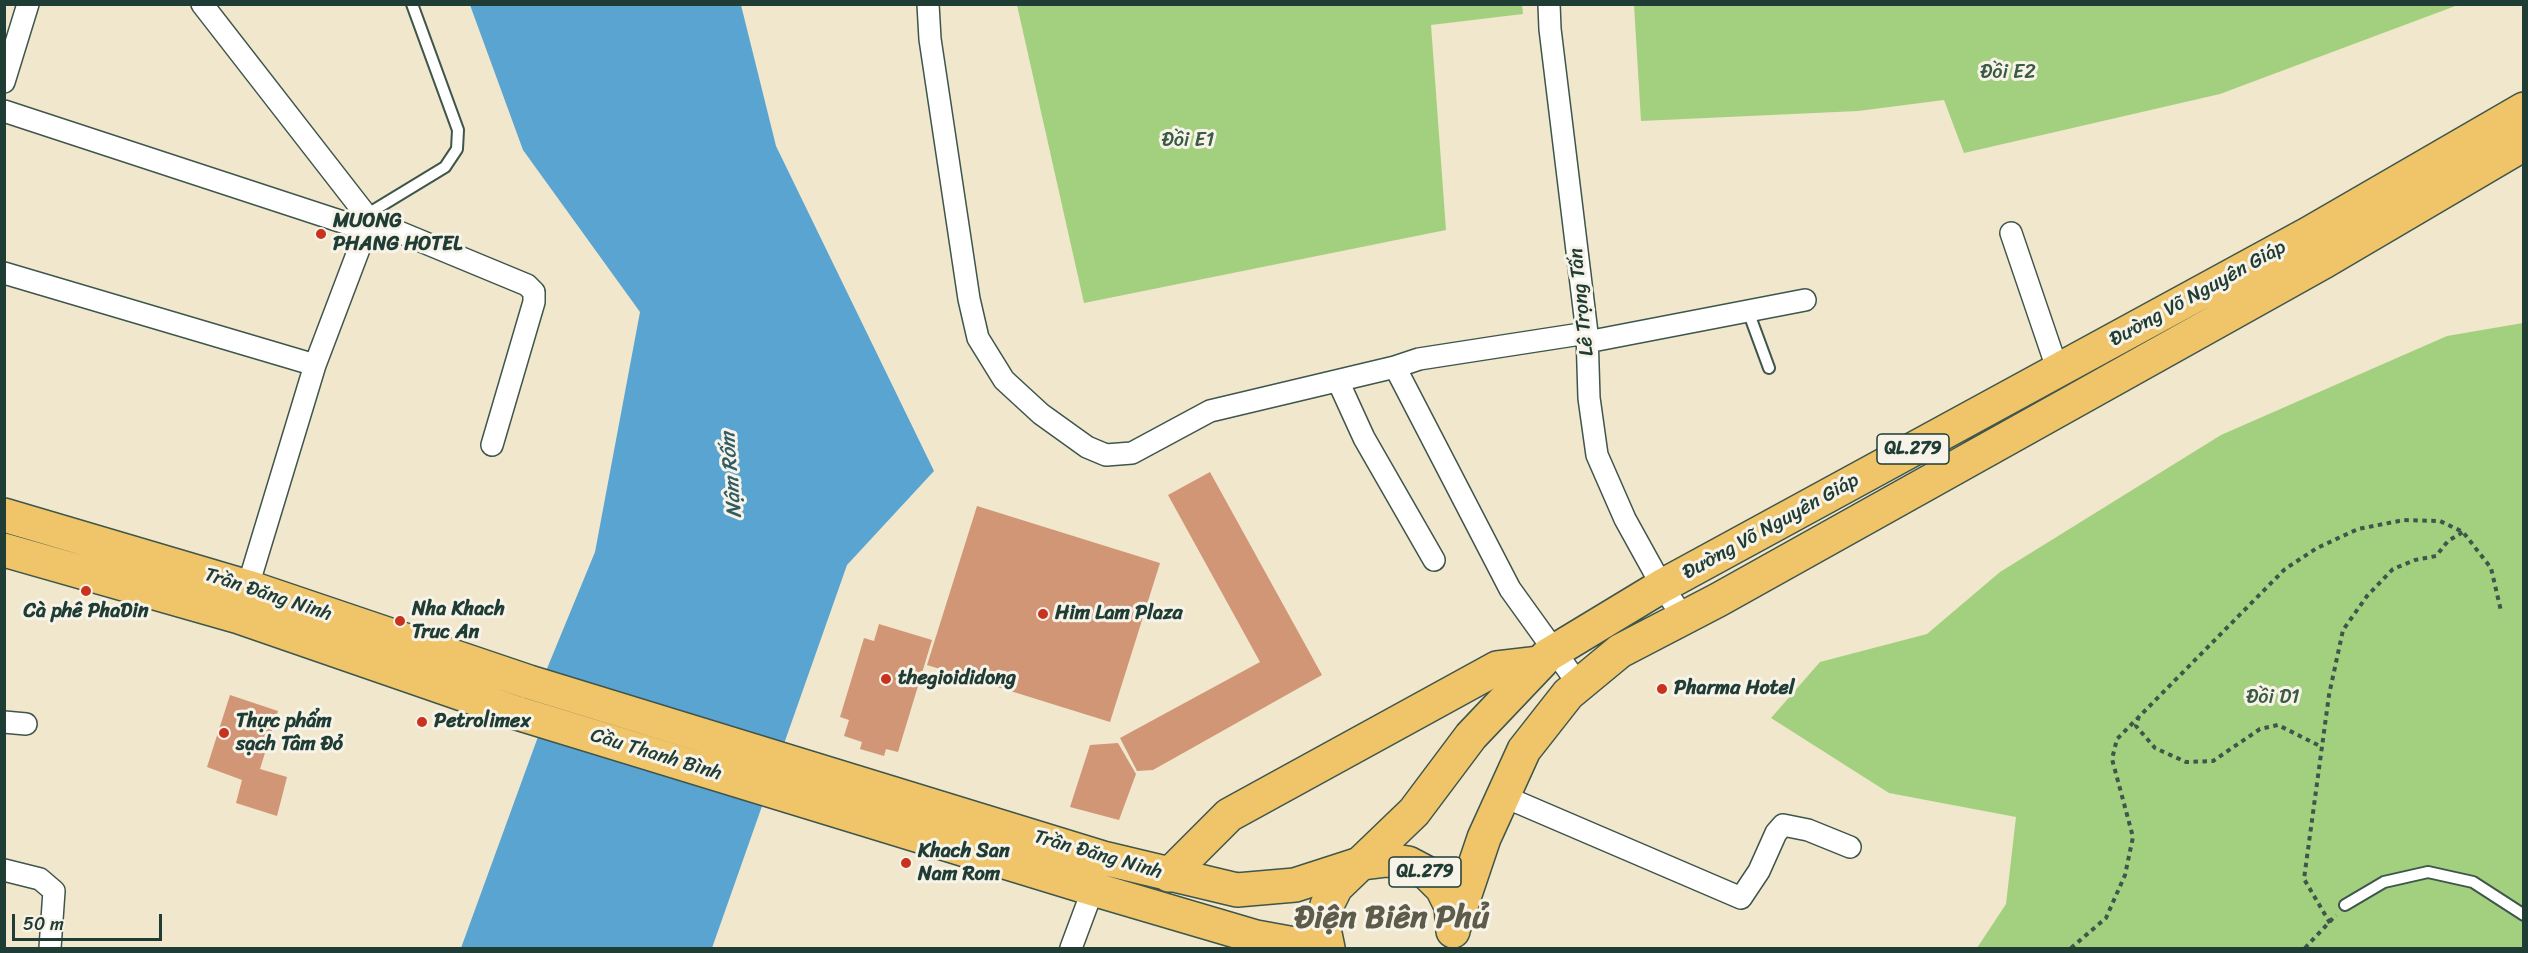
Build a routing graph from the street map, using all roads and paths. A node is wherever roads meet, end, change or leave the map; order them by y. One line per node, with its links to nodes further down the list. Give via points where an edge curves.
1 (28, 4): 6 (street)
2 (202, 4): 10 (street)
3 (412, 4): 10 (lane, via 458,130 457,149 445,167)
4 (928, 4): 21 (street, via 969,299 978,338 1011,387 1078,441 1106,455 1132,453 1210,411)
5 (1549, 4): 16 (street, Lê Trọng Tấn)
6 (4, 82)
7 (2523, 109): 12 (main road, Đường Võ Nguyên Giáp / QL.279)
8 (4, 111): 10 (street)
9 (2523, 144): 12 (main road, Đường Võ Nguyên Giáp / QL.279)
10 (368, 222): 17 (street); 22 (street, via 527,285 534,292)
11 (2011, 233): 20 (street)
12 (2316, 248): 20 (main road, Đường Võ Nguyên Giáp / QL.279); 30 (main road, Đường Võ Nguyên Giáp / QL.279)
13 (4, 273): 17 (street)
14 (1806, 300): 15 (street)
15 (1748, 311): 16 (street); 19 (lane)
16 (1587, 338): 18 (street, via 1419,359); 27 (street, Lê Trọng Tấn, via 1589,398 1597,455 1625,519)
17 (315, 365): 28 (street)
18 (1395, 367): 21 (street); 31 (street)
19 (1770, 368)
20 (2058, 371): 27 (main road, Đường Võ Nguyên Giáp / QL.279)
21 (1338, 381): 26 (street, via 1364,438)
22 (492, 445)
23 (4, 515): 28 (main road, Trần Đăng Ninh)
24 (2463, 532): 29 (path, via 2492,568); 35 (path, via 2440,520 2404,520 2358,529 2317,548 2285,569); 38 (path, via 2448,541 2436,556 2393,568 2343,630)
25 (4, 550): 28 (main road, Trần Đăng Ninh)
26 (1434, 560)
27 (1662, 586): 30 (street, Lê Trọng Tấn); 31 (main road, Đường Võ Nguyên Giáp / QL.279)
28 (243, 602): 32 (main road, Trần Đăng Ninh); 34 (main road, Trần Đăng Ninh)
29 (2501, 611)
30 (1684, 618): 33 (main road, Đường Võ Nguyên Giáp / QL.279, via 1620,651)
31 (1547, 657): 33 (street); 44 (main road, Đường Võ Nguyên Giáp / QL.279, via 1471,736 1414,812); 46 (main road, via 1497,668 1229,815)
32 (529, 682): 39 (main road, Cầu Thanh Bình)
33 (1580, 685): 40 (main road, Đường Võ Nguyên Giáp / QL.279, via 1568,694 1524,750)
34 (517, 713): 41 (main road, Cầu Thanh Bình)
35 (2139, 717): 38 (path, via 2136,726 2155,748 2186,762 2213,761 2260,729 2278,725); 55 (path, via 2116,739 2112,759 2133,837 2125,875 2106,918)
36 (4, 722): 37 (street)
37 (26, 724)
38 (2322, 747): 50 (path, via 2304,879)
39 (802, 766): 43 (main road, Trần Đăng Ninh)
40 (1503, 796): 42 (street, via 1741,898 1783,825 1808,830); 51 (main road, Đường Võ Nguyên Giáp / QL.279, via 1484,838)
41 (795, 798): 47 (main road, Trần Đăng Ninh)
42 (1850, 847)
43 (1103, 858): 46 (main road, Trần Đăng Ninh); 47 (main road)
44 (1363, 863): 46 (main road, Trần Đăng Ninh, via 1295,885 1237,890); 51 (main road, QL.279, via 1408,863 1427,873 1442,888 1451,906); 52 (main road, QL.279, via 1336,887 1327,905 1323,924)
45 (4, 870): 53 (street, via 40,879 54,891)
46 (1168, 875)
47 (1093, 889): 52 (main road, Trần Đăng Ninh, via 1256,937); 54 (street)
48 (2345, 905): 49 (lane, via 2384,882 2428,872 2473,882); 50 (path)
49 (2523, 915)
50 (2330, 923): 56 (path)
51 (1452, 938)
52 (1327, 946)
53 (50, 948)
54 (1071, 948)
55 (2072, 948)
56 (2304, 948)

